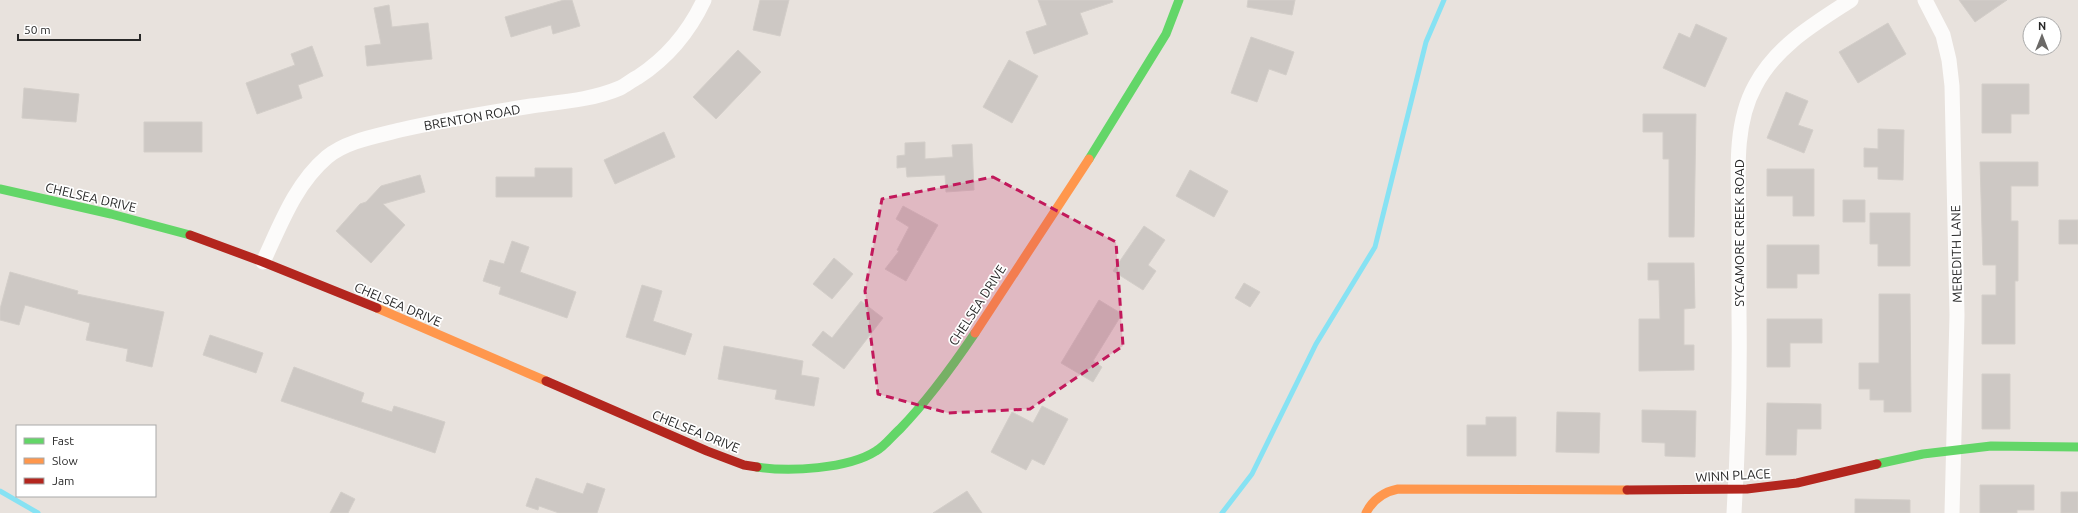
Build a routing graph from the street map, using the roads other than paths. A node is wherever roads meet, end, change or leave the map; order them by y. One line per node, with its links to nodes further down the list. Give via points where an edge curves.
1 (704, 0): 6 (street, BRENTON ROAD, via 679,41 657,64 620,88 583,99 445,119 376,136 344,147 316,167 302,186)
2 (1179, 0): 6 (street, CHELSEA DRIVE, via 1166,34 1114,120 958,358 916,412 886,444 875,452 846,463 807,468 763,468 737,462)
3 (1851, 0): 9 (street, SYCAMORE CREEK ROAD, via 1789,42 1768,66 1746,105 1741,131 1738,186 1739,339)
4 (1925, 0): 8 (street, MEREDITH LANE, via 1943,36 1952,86 1957,315)
5 (0, 189): 6 (street, CHELSEA DRIVE, via 181,232)
6 (263, 262)
7 (2078, 447): 8 (street, WINN PLACE, via 1991,446)
8 (1953, 451): 9 (street, WINN PLACE, via 1923,454 1797,483); 12 (street, MEREDITH LANE)
9 (1736, 490): 10 (street, WINN PLACE, via 1386,491 1371,502); 11 (street, SYCAMORE CREEK ROAD)
10 (1366, 513)
11 (1734, 513)
12 (1952, 513)

